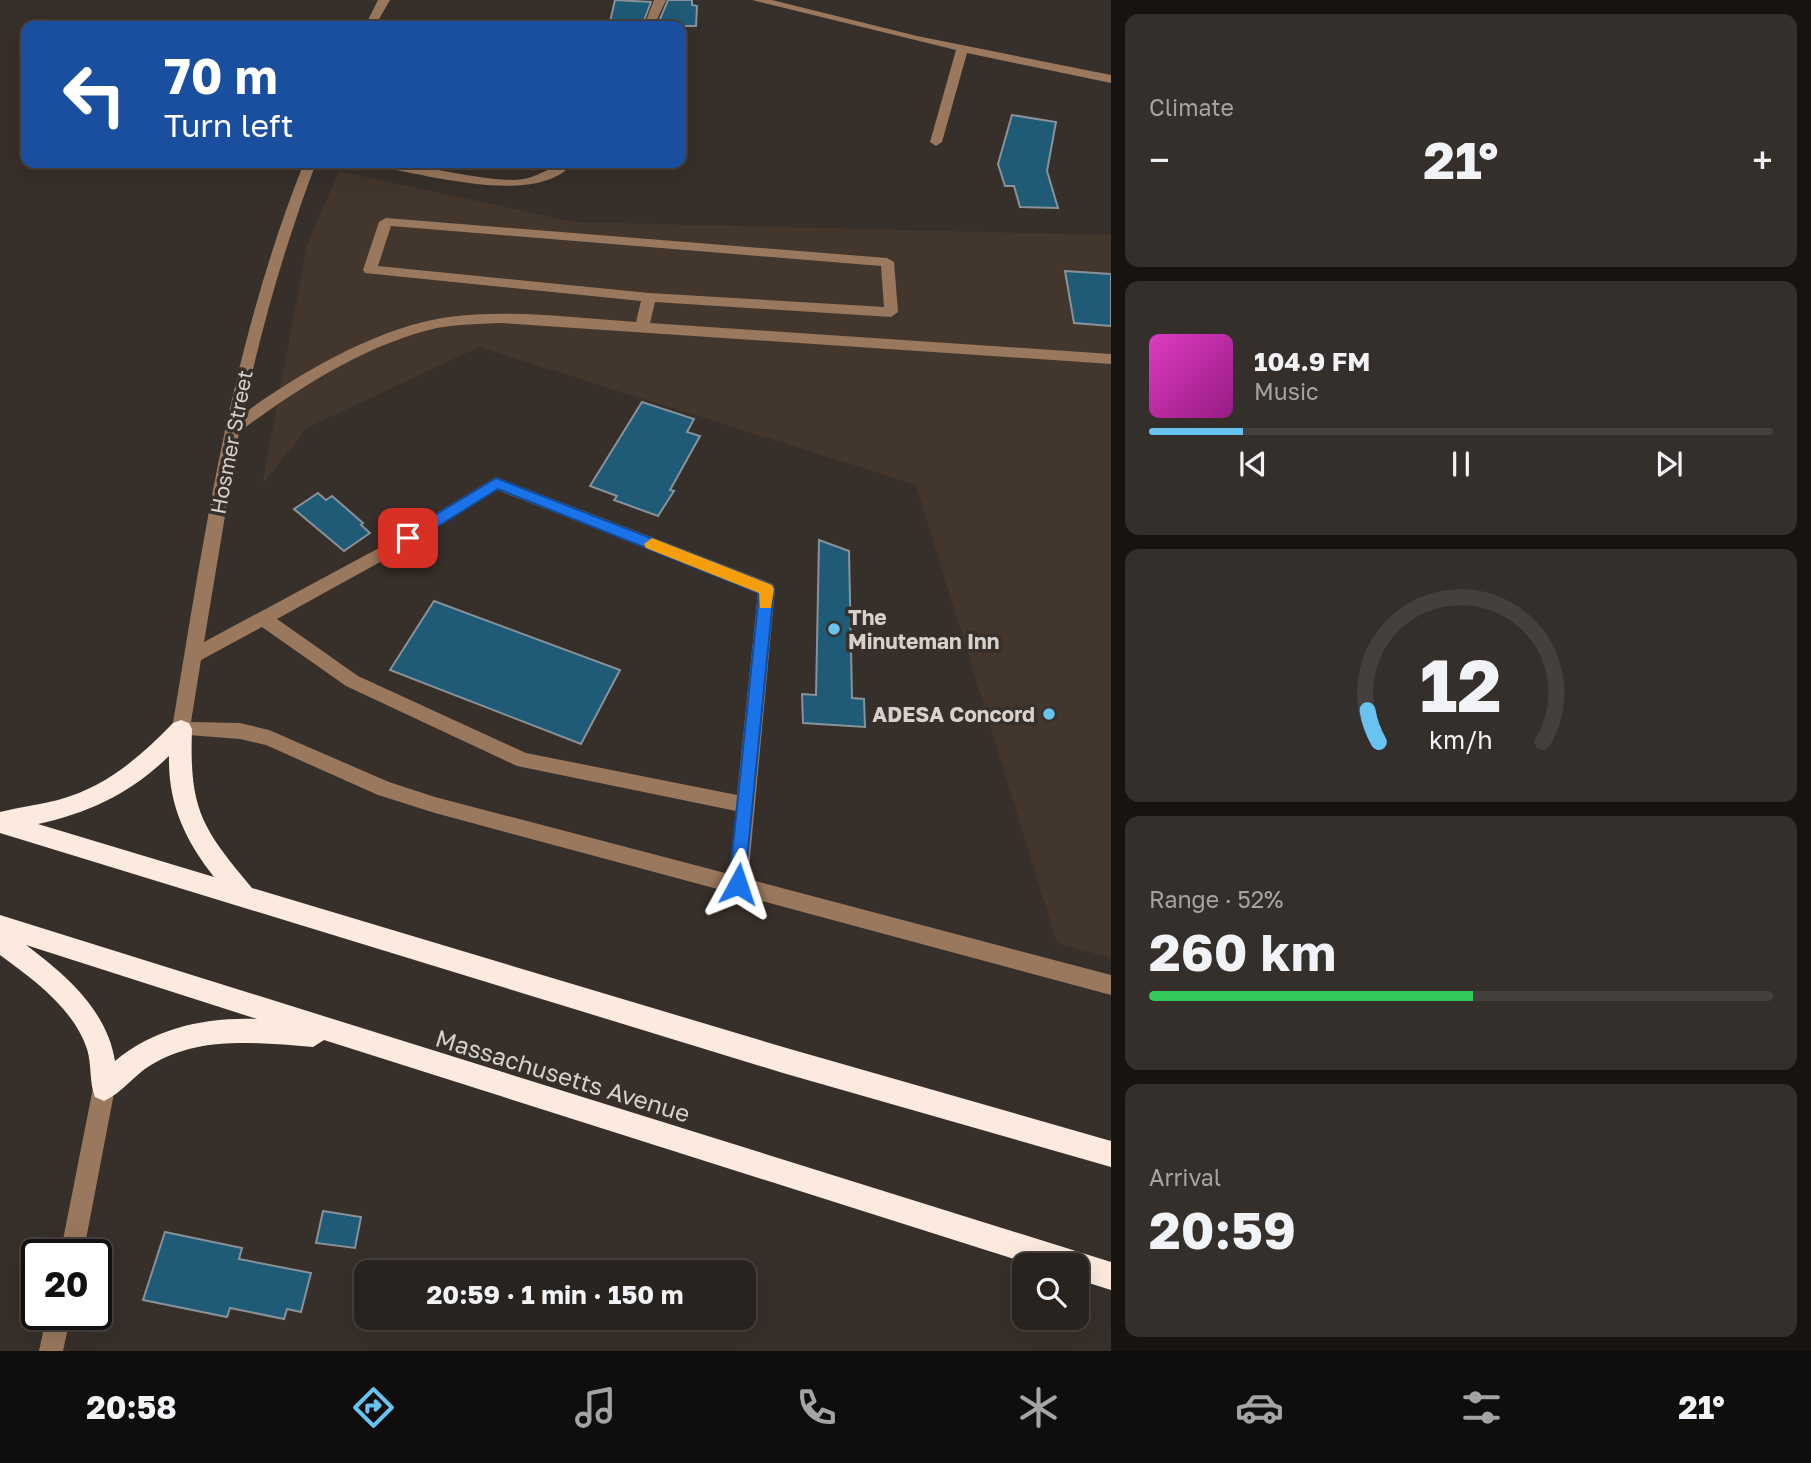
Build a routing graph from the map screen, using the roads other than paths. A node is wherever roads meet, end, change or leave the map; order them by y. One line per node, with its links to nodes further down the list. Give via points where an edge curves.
1 (384, 0): 4 (street)
2 (660, 0): 5 (street)
3 (758, 0): 6 (street)
4 (373, 21)
5 (651, 21)
6 (962, 49): 7 (street); 8 (street)
7 (1111, 79)
8 (936, 142)
9 (308, 168): 15 (street, Hosmer Street, via 271,270)
10 (410, 168): 11 (street, via 511,184 532,183)
11 (561, 168)
12 (649, 297): 12 (street, via 891,312 887,262 386,222 370,270); 13 (street)
13 (642, 326): 14 (street); 15 (street, via 501,318 432,325 354,356 263,406)
14 (1111, 359)
15 (231, 430): 17 (street, Hosmer Street)
16 (263, 618): 17 (street); 19 (street, via 352,681 523,760); 19 (street, via 385,552 496,483 767,589)
17 (193, 656): 18 (street, Hosmer Street)
18 (181, 729): 20 (highway, via 129,781 89,802); 21 (street, via 240,731 269,738 384,789 435,805); 22 (highway, via 178,772 184,812 198,842)
19 (746, 806): 21 (street)
20 (0, 822): 22 (highway)
21 (738, 884): 25 (street)
22 (246, 899): 28 (highway)
23 (0, 926): 26 (highway, Massachusetts Avenue)
24 (0, 941): 27 (highway, via 51,977 82,1013 99,1045)
25 (1111, 985)
26 (349, 1037): 27 (highway, via 228,1028 178,1040 142,1056); 30 (highway, Massachusetts Avenue)
27 (104, 1088): 29 (street)
28 (1111, 1154)
29 (74, 1239)
30 (1111, 1276)
31 (56, 1330): 32 (street)
32 (51, 1351)

